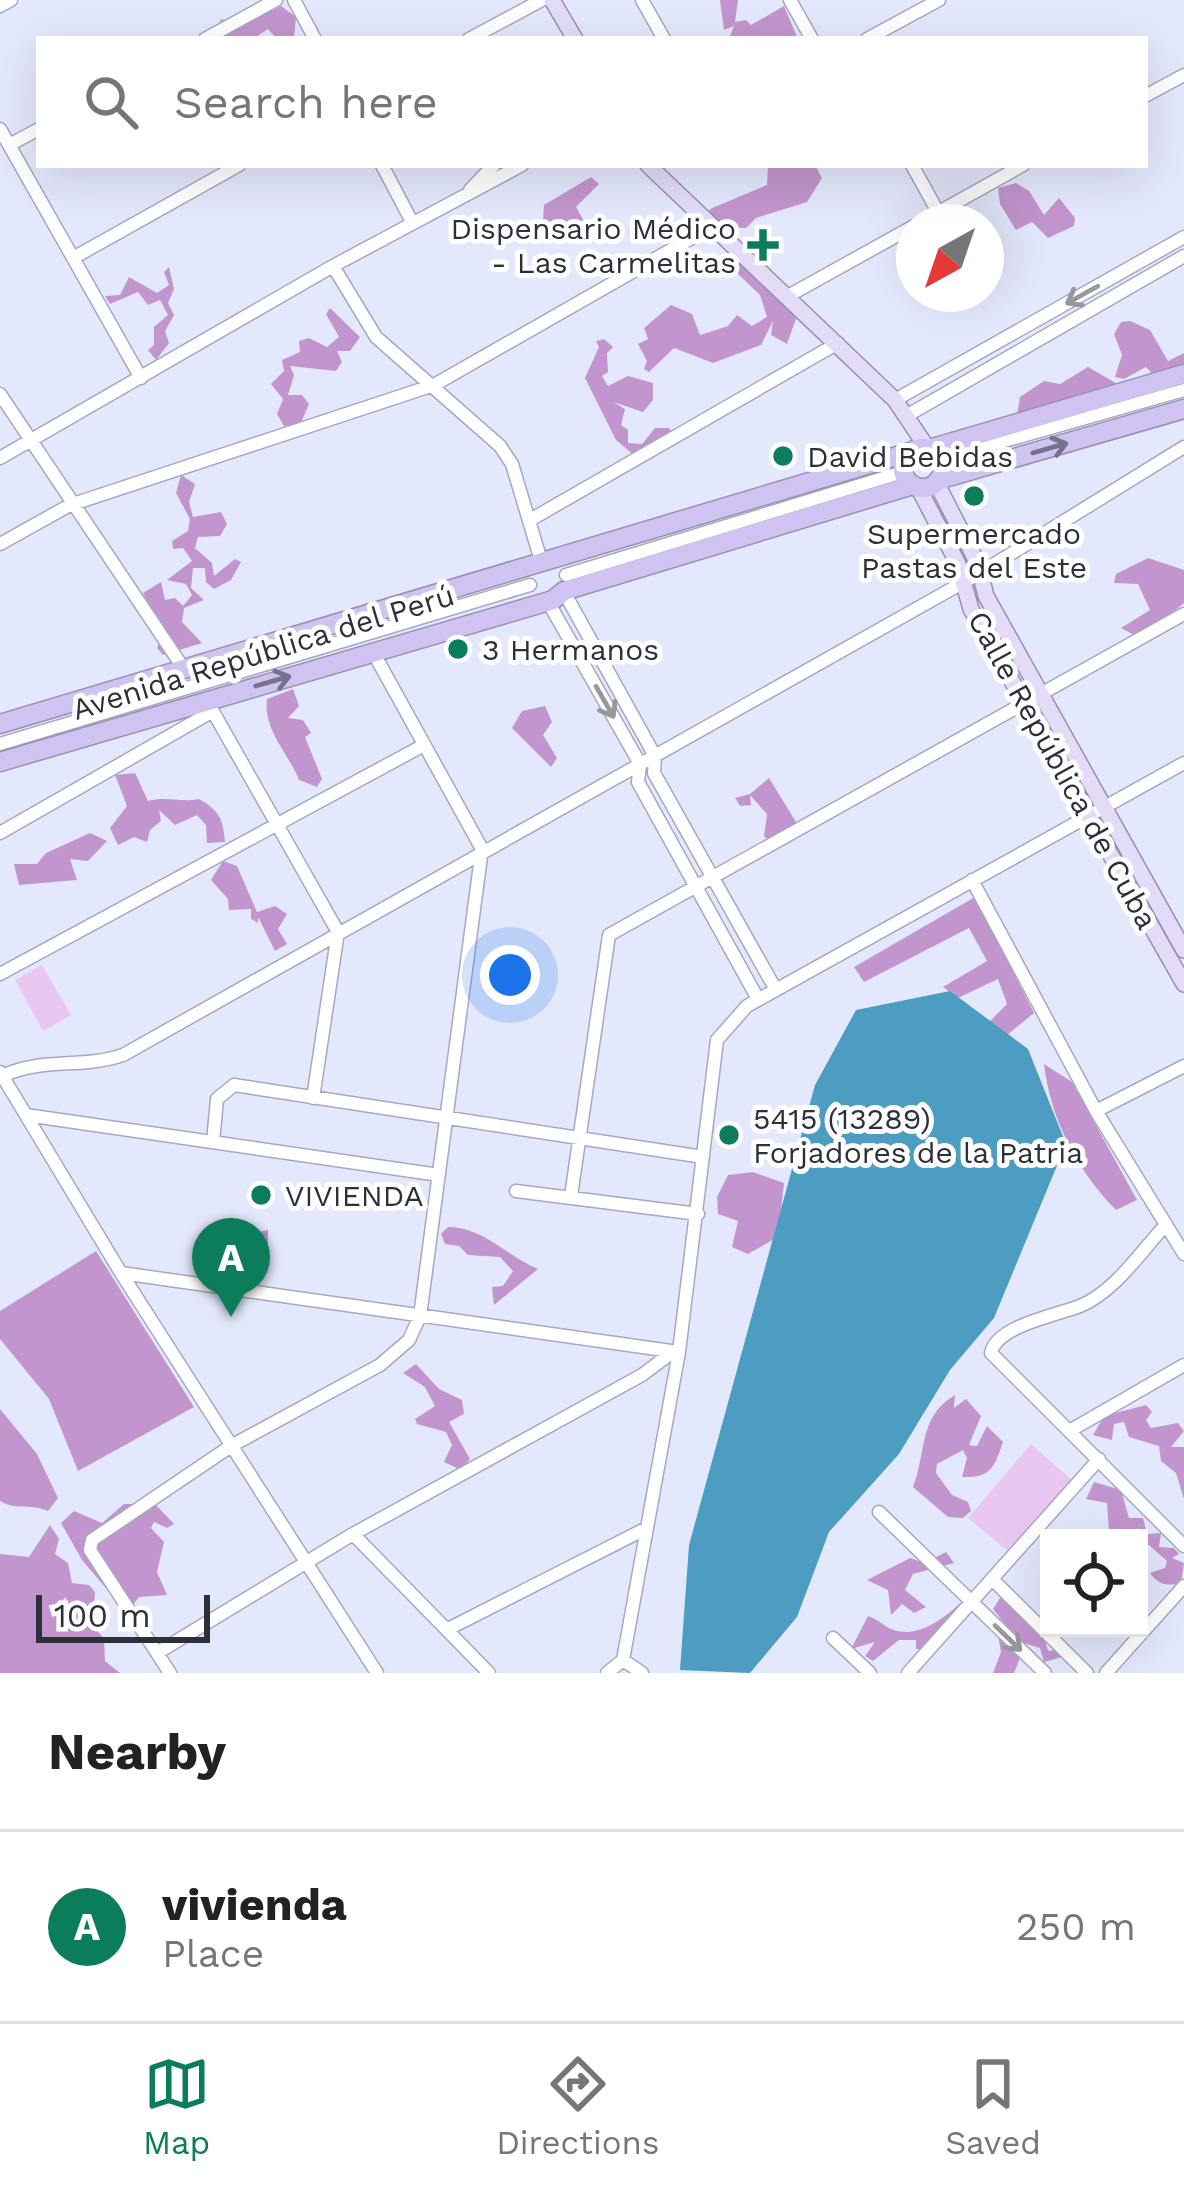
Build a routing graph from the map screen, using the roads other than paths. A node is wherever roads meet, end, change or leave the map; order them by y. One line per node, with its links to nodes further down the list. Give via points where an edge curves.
1 (11, 0): 9 (street)
2 (276, 0): 10 (street)
3 (294, 0): 11 (street)
4 (542, 0): 12 (street)
5 (552, 0): 13 (main road)
6 (643, 0): 14 (street)
7 (790, 0): 15 (street)
8 (936, 1): 16 (street)
9 (0, 6)
10 (210, 36)
11 (313, 36)
12 (475, 36)
13 (572, 36)
14 (662, 36)
15 (810, 36)
16 (872, 36)
17 (1184, 75): 18 (street)
18 (1148, 95)
19 (0, 129): 21 (street)
20 (36, 131): 21 (street)
21 (9, 146): 37 (street)
22 (234, 168): 37 (street)
23 (384, 168): 32 (street)
24 (491, 168): 29 (street)
25 (515, 168): 29 (street)
26 (651, 168): 33 (main road)
27 (914, 168): 30 (street)
28 (1018, 168): 31 (street)
29 (466, 194): 32 (street)
30 (934, 204)
31 (952, 204)
32 (412, 222): 38 (street)
33 (710, 226): 39 (main road); 43 (street)
34 (896, 236): 39 (street)
35 (1184, 237): 46 (street, one-way to 46)
36 (1184, 256): 48 (street)
37 (73, 258): 42 (street)
38 (333, 266): 42 (street); 43 (street, via 376,337)
39 (788, 296): 40 (main road)
40 (838, 343): 46 (main road); 55 (street)
41 (1184, 374): 51 (highway, Avenida República del Perú)
42 (141, 378): 49 (street)
43 (434, 385): 54 (street); 55 (street, via 506,455)
44 (1184, 389): 51 (street)
45 (0, 394): 49 (street)
46 (895, 400): 48 (main road)
47 (1184, 409): 53 (highway, Avenida República del Perú, one-way to 47)
48 (912, 420): 51 (main road)
49 (29, 442): 52 (street); 54 (street)
50 (1184, 447): 57 (street)
51 (924, 452): 53 (highway); 53 (highway); 58 (highway, Avenida República del Perú)
52 (0, 458)
53 (922, 481): 57 (main road, Calle República de Cuba); 58 (highway, Avenida República del Perú); 59 (main road, Calle República de Cuba)
54 (70, 505): 56 (street); 62 (street)
55 (530, 520): 58 (street)
56 (0, 544)
57 (980, 573): 59 (street); 63 (main road, Calle República de Cuba)
58 (549, 582): 61 (highway, Avenida República del Perú); 62 (highway, Avenida República del Perú); 67 (street); 69 (street); 72 (street, one-way to 72)
59 (963, 583): 64 (main road, Calle República de Cuba); 69 (street)
60 (1184, 614): 63 (street)
61 (374, 652): 65 (highway, Avenida República del Perú, one-way to 61); 68 (street)
62 (184, 669): 66 (highway, Avenida República del Perú)
63 (1040, 695): 64 (street); 73 (main road, Calle República de Cuba)
64 (1024, 705): 74 (main road, Calle República de Cuba); 78 (street)
65 (210, 706): 70 (highway, Avenida República del Perú); 75 (street); 76 (street)
66 (0, 724)
67 (0, 744)
68 (424, 745): 75 (street); 77 (street)
69 (656, 756): 72 (street); 78 (street, via 654,773)
70 (0, 762)
71 (1184, 763): 73 (street)
72 (640, 764): 77 (street); 80 (street, via 638,782)
73 (1102, 808): 74 (street); 82 (main road, Calle República de Cuba)
74 (1086, 818): 79 (street); 84 (main road, Calle República de Cuba)
75 (277, 822): 81 (street); 83 (street)
76 (0, 833)
77 (482, 849): 81 (street); 92 (street)
78 (715, 878): 80 (street); 85 (street)
79 (972, 880): 85 (street); 90 (street)
80 (699, 888): 86 (street); 93 (street, via 608,938)
81 (338, 932): 88 (street, via 123,1055 100,1063 42,1061); 89 (street)
82 (1184, 950)
83 (0, 974)
84 (1184, 984)
85 (776, 990): 86 (street)
86 (758, 999): 95 (street, via 717,1040)
87 (1184, 1066): 90 (street)
88 (1, 1074): 91 (street)
89 (313, 1098): 92 (street); 94 (street, via 234,1085 217,1099)
90 (1096, 1112): 100 (street)
91 (26, 1115): 94 (street); 102 (street)
92 (446, 1120): 93 (street); 96 (street)
93 (578, 1138): 95 (street); 98 (street)
94 (213, 1142): 96 (street)
95 (703, 1157): 99 (street)
96 (439, 1175): 103 (street)
97 (516, 1191): 98 (street)
98 (571, 1196): 99 (street)
99 (698, 1214): 104 (street)
100 (1163, 1228): 101 (street); 106 (street, via 1088,1303 993,1343 993,1357)
101 (1184, 1254)
102 (121, 1273): 103 (street); 107 (street)
103 (420, 1316): 104 (street); 107 (street, via 409,1340 380,1365)
104 (676, 1352): 110 (street); 111 (street)
105 (1184, 1365): 106 (street)
106 (1071, 1430): 108 (street)
107 (231, 1446): 113 (street); 119 (street, via 92,1540 90,1550)
108 (1099, 1459): 112 (street); 114 (street)
109 (880, 1512): 116 (street)
110 (647, 1528): 117 (street); 120 (street)
111 (353, 1534): 113 (street); 117 (street)
112 (1184, 1546)
113 (305, 1562): 119 (street); 122 (street)
114 (993, 1580): 116 (street); 129 (street)
115 (1184, 1586): 130 (street)
116 (972, 1603): 127 (street); 128 (street, one-way to 128)
117 (448, 1630): 121 (street)
118 (833, 1637): 126 (street)
119 (157, 1653): 123 (street)
120 (623, 1660): 124 (street); 125 (street)
121 (487, 1671)
122 (374, 1672)
123 (170, 1673)
124 (607, 1673)
125 (642, 1673)
126 (871, 1673)
127 (908, 1673)
128 (1045, 1673)
129 (1087, 1673)
130 (1106, 1673)

